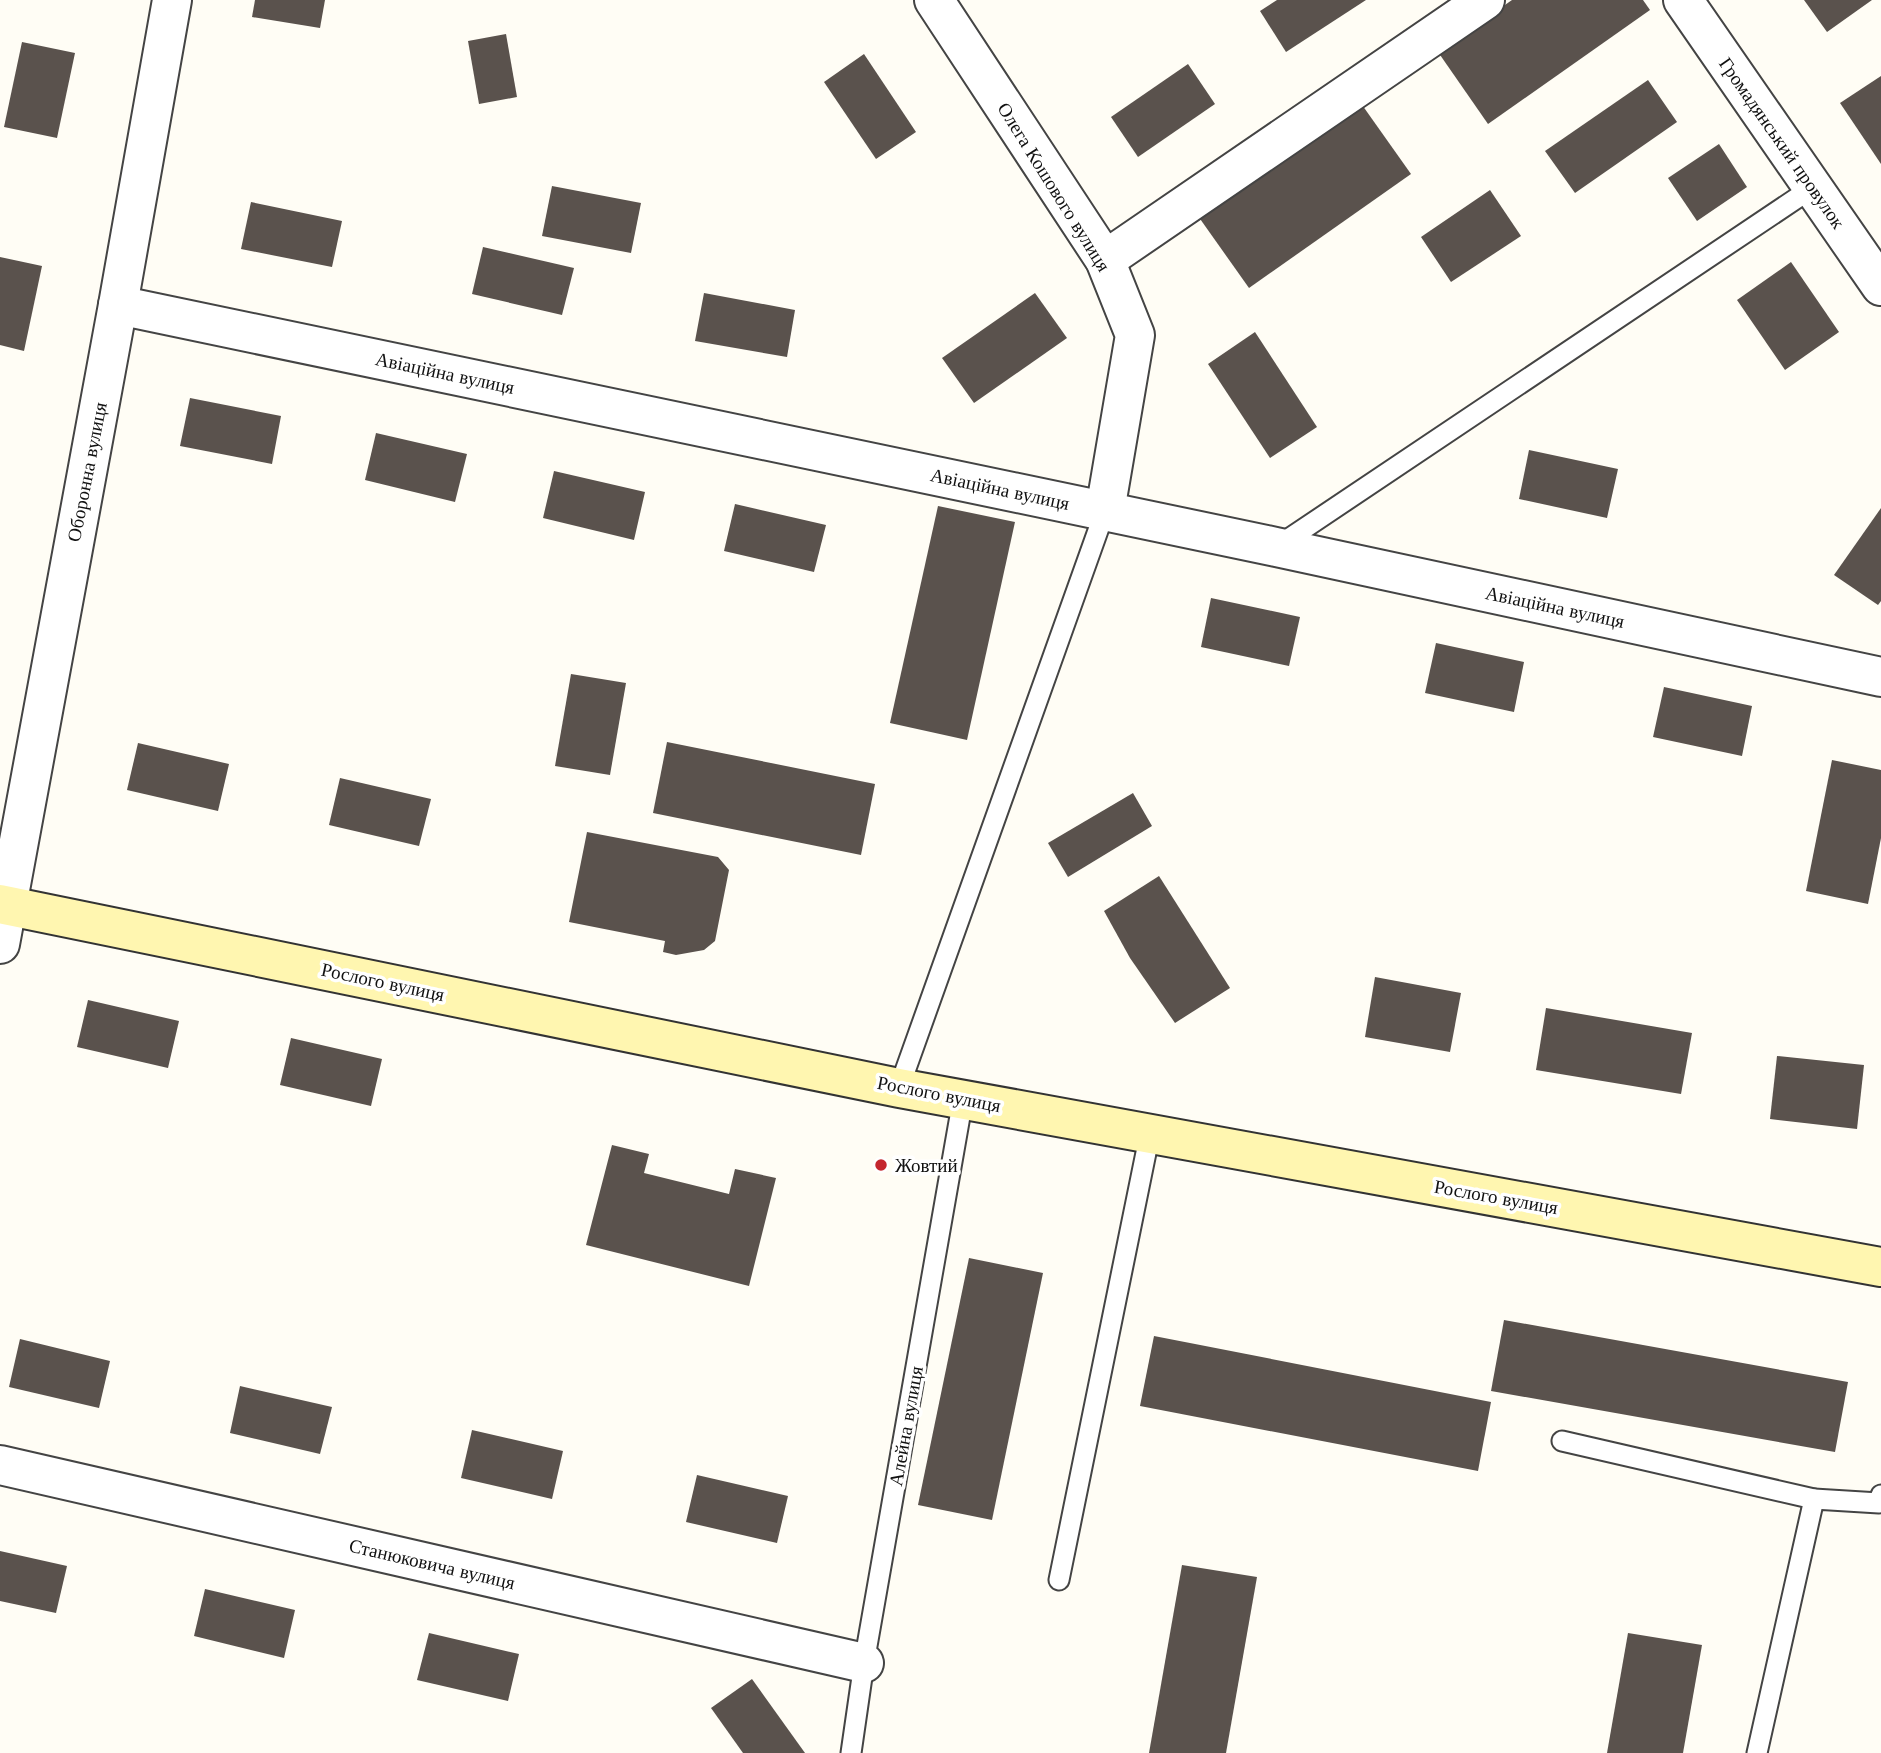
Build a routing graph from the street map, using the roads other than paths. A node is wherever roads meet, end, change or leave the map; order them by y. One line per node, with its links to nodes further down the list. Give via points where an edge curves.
1 (172, 0): 8 (street, Оборонна вулиця)
2 (934, 0): 6 (street, Олега Кошового вулиця)
3 (1485, 0): 6 (street)
4 (1683, 0): 5 (street, Громадянський провулок)
5 (1812, 188): 7 (street, Громадянський провулок); 10 (lane)
6 (1105, 260): 9 (street, Олега Кошового вулиця, via 1135,335)
7 (1881, 286)
8 (118, 305): 9 (street, Авіаційна вулиця); 12 (street, Оборонна вулиця)
9 (1105, 511): 10 (street, Авіаційна вулиця); 14 (lane)
10 (1276, 547): 11 (street, Авіаційна вулиця)
11 (1881, 677)
12 (4, 905): 13 (street, Оборонна вулиця); 14 (street, Рослого вулиця)
13 (0, 944)
14 (899, 1088): 15 (street, Рослого вулиця)
15 (963, 1099): 16 (street, Рослого вулиця); 23 (lane, Алейна вулиця)
16 (1150, 1133): 17 (street, Рослого вулиця); 22 (lane)
17 (1881, 1267)
18 (1562, 1441): 21 (lane)
19 (0, 1465): 23 (street, Станюковича вулиця)
20 (1881, 1495): 21 (lane, via 1879,1503)
21 (1814, 1499): 25 (lane)
22 (1059, 1580)
23 (864, 1663): 24 (lane, Алейна вулиця)
24 (851, 1753)
25 (1757, 1753)

